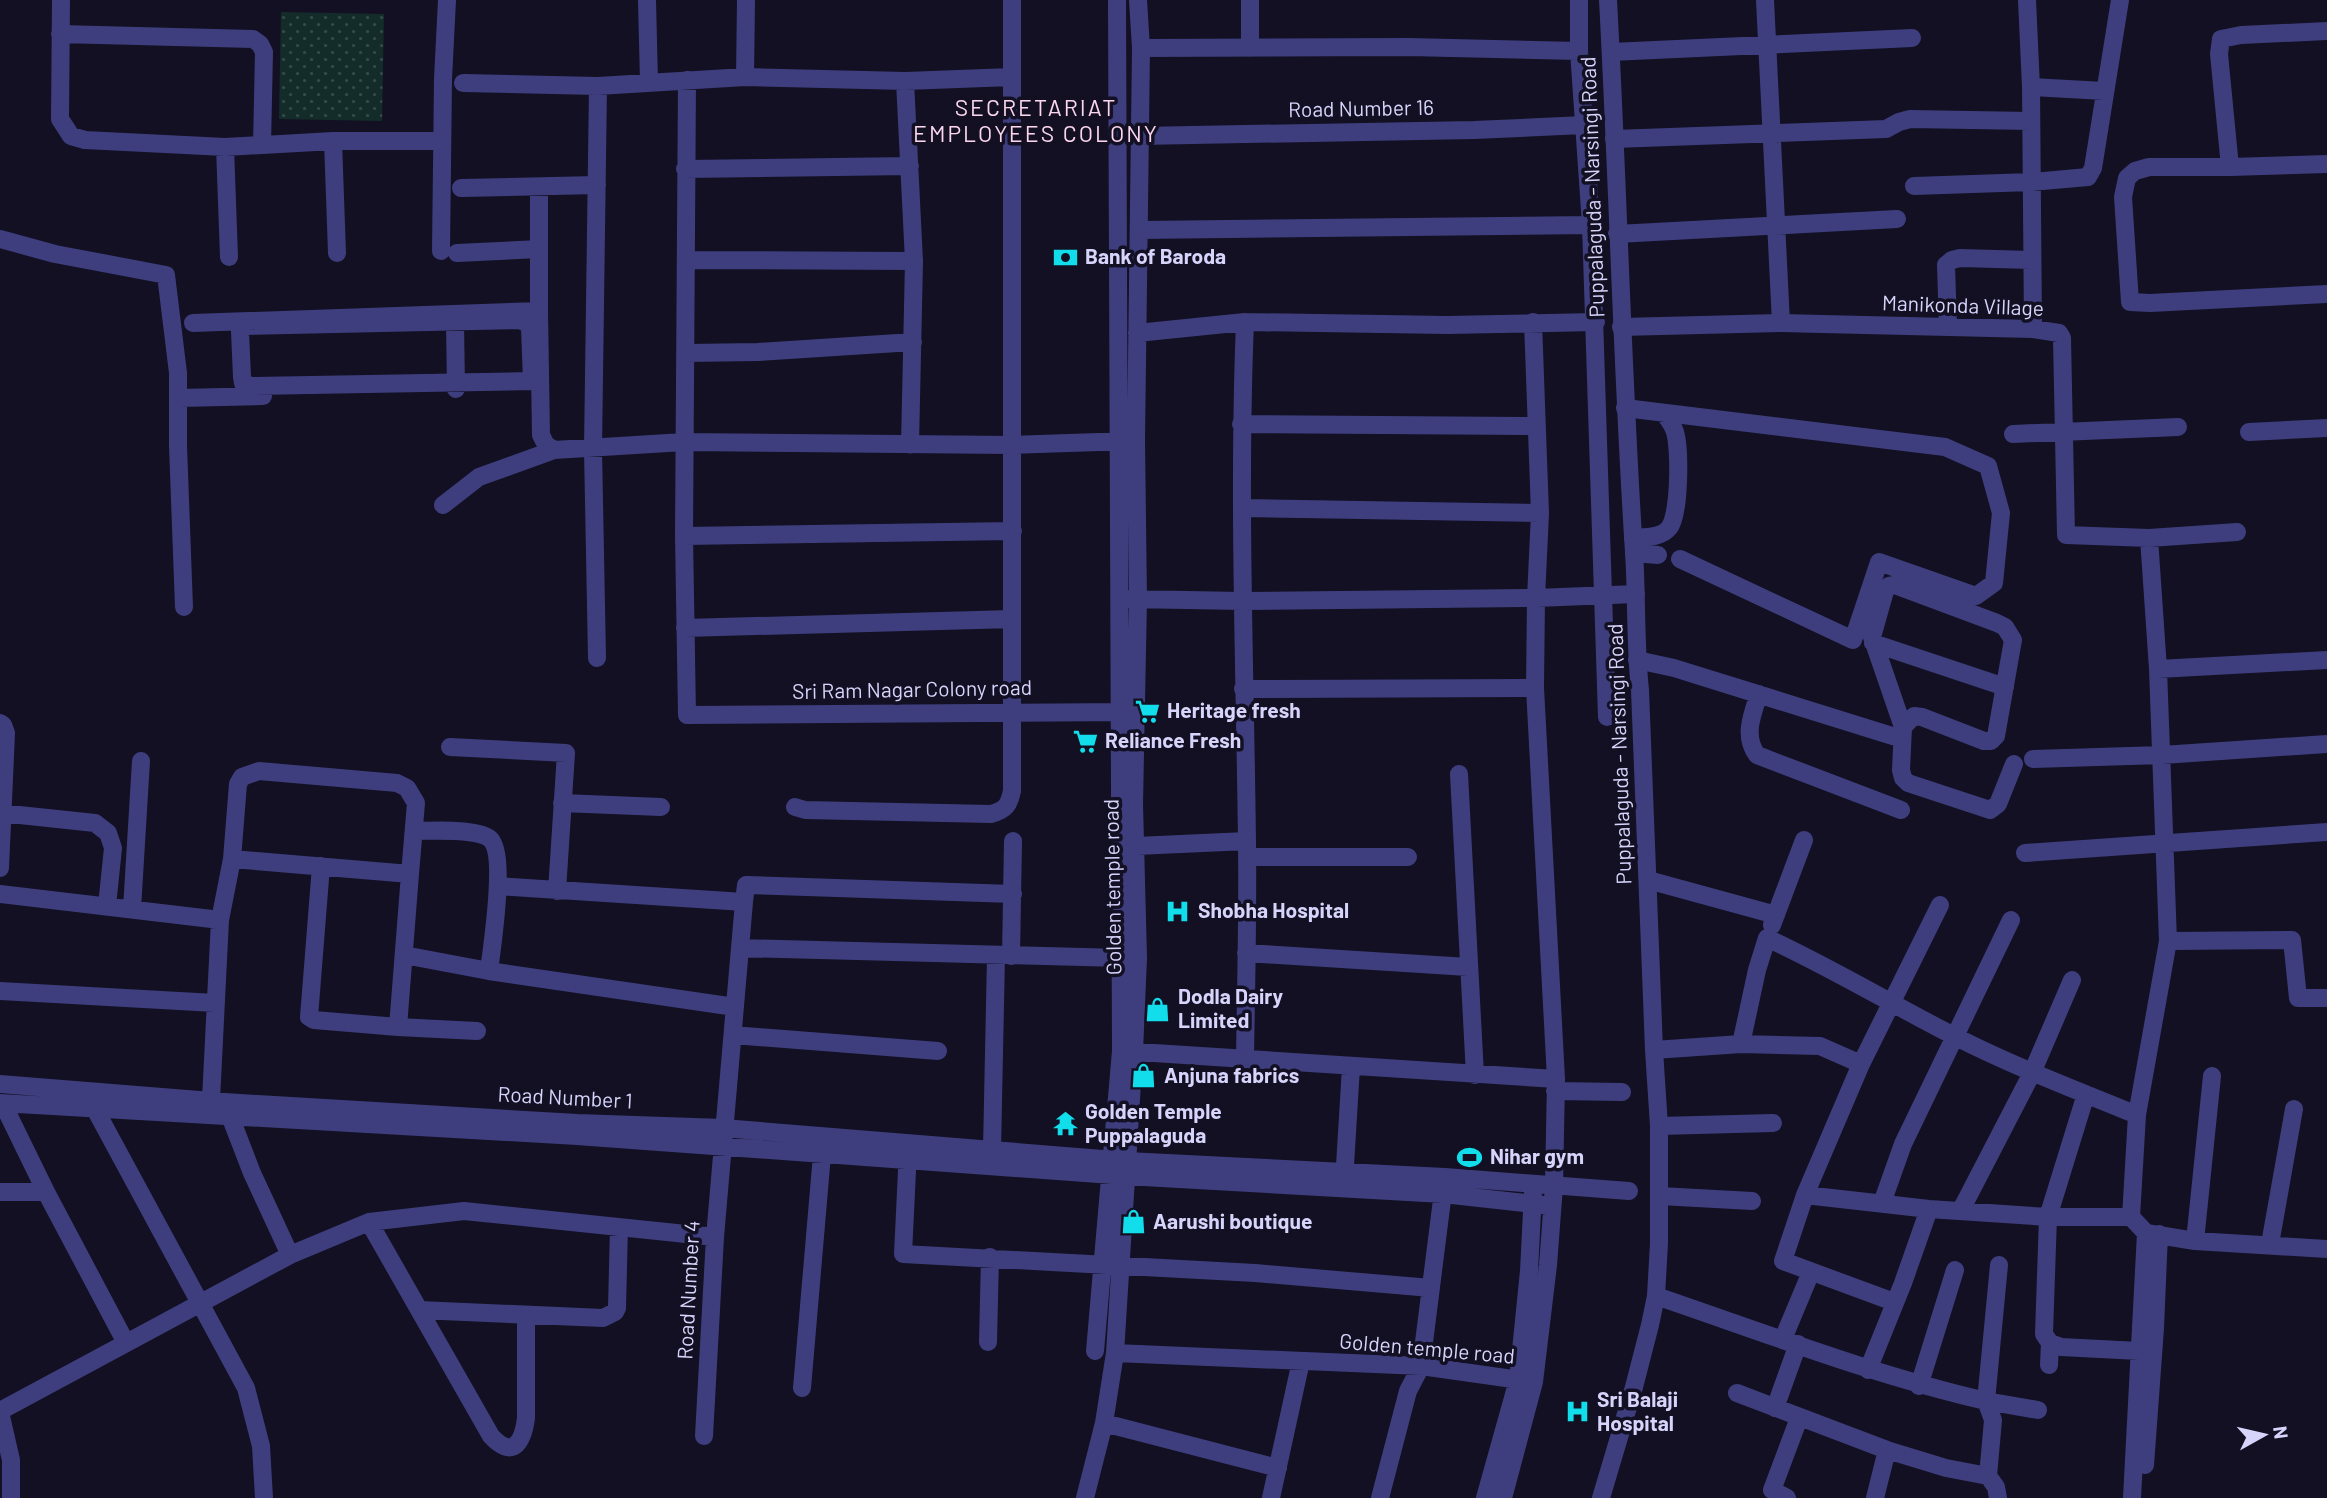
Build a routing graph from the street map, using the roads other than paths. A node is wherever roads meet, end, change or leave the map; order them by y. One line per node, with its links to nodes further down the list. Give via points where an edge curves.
1 (61, 0): 15 (street)
2 (447, 0): 37 (street)
3 (647, 0): 26 (street)
4 (746, 0): 22 (street)
5 (1013, 0): 23 (street)
6 (1117, 0): 88 (street, Golden temple road)
7 (1138, 0): 18 (street, Golden temple road)
8 (1250, 0): 19 (street)
9 (1579, 0): 20 (street)
10 (1608, 0): 21 (street, Puppalaguda - Narsingi Road)
11 (1765, 0): 17 (street)
12 (2027, 0): 29 (street)
13 (2120, 0): 30 (street)
14 (2327, 31): 42 (street, via 2221,39)
15 (60, 34): 38 (street, via 253,39 264,52); 39 (street, via 60,119 71,136)
16 (1912, 38): 17 (street)
17 (1768, 44): 21 (street); 33 (street)
18 (1141, 48): 19 (street); 34 (street, Golden temple road)
19 (1250, 48): 20 (street)
20 (1579, 51): 32 (street)
21 (1611, 52): 35 (street, Puppalaguda - Narsingi Road)
22 (745, 77): 24 (street); 25 (street)
23 (1012, 77): 25 (street); 91 (street)
24 (687, 80): 26 (street); 43 (street)
25 (905, 81): 41 (street)
26 (649, 82): 28 (street)
27 (463, 83): 28 (street)
28 (598, 86): 45 (street)
29 (2031, 87): 30 (street); 31 (street)
30 (2104, 91): 44 (street, via 2088,177)
31 (2031, 121): 33 (street, via 1910,119 1886,129); 44 (street)
32 (1584, 125): 34 (street, Road Number 16); 51 (street)
33 (1772, 134): 35 (street); 50 (street)
34 (1139, 136): 52 (street, Golden temple road)
35 (1614, 139): 53 (street, Puppalaguda - Narsingi Road)
36 (333, 141): 37 (street); 38 (street); 56 (street)
37 (442, 141): 55 (street, via 449,252)
38 (262, 145): 39 (street)
39 (225, 147): 57 (street)
40 (2327, 164): 42 (street)
41 (910, 166): 43 (street); 60 (street)
42 (2230, 167): 61 (street, via 2149,167 2127,178 2123,197 2130,302)
43 (685, 169): 58 (street)
44 (2031, 182): 46 (street); 59 (street)
45 (597, 185): 47 (street); 92 (street)
46 (1914, 186)
47 (539, 187): 48 (street); 55 (street)
48 (461, 188)
49 (1897, 219): 50 (street)
50 (1776, 224): 53 (street); 68 (street)
51 (1591, 225): 52 (street); 66 (street)
52 (1140, 230): 72 (street, Golden temple road)
53 (1618, 234): 69 (street, Puppalaguda - Narsingi Road)
54 (0, 239): 78 (street, via 166,275)
55 (539, 249): 62 (street)
56 (337, 253)
57 (229, 257)
58 (686, 260): 60 (street); 74 (street)
59 (2031, 260): 70 (street, via 1952,260 1946,265); 71 (street)
60 (914, 261): 73 (street)
61 (2327, 294)
62 (539, 311): 67 (street); 75 (street)
63 (455, 322): 75 (street, via 520,320 528,324); 76 (street); 77 (street, via 246,326 240,331 242,377 247,385)
64 (1245, 322): 65 (street); 72 (street); 81 (street)
65 (1534, 322): 66 (street); 82 (street)
66 (1596, 322): 105 (street)
67 (193, 323)
68 (1781, 323): 69 (street, Manikonda Village); 70 (street, Manikonda Village)
69 (1621, 327): 79 (street, Puppalaguda - Narsingi Road)
70 (1948, 327): 71 (street, Manikonda Village)
71 (2033, 329): 85 (street, Manikonda Village, via 2062,338)
72 (1137, 333): 88 (street, Golden temple road)
73 (914, 342): 74 (street); 90 (street)
74 (686, 353): 89 (street)
75 (535, 385): 76 (street); 93 (street, via 541,435)
76 (457, 386): 77 (street)
77 (380, 387): 78 (street)
78 (179, 398): 110 (street)
79 (1625, 408): 80 (street); 101 (street, Puppalaguda - Narsingi Road)
80 (1664, 413): 101 (street, via 1678,446 1672,523 1662,533); 103 (street, via 1945,447 1988,466 2001,513 1994,583 1976,596 1879,562 1853,640)
81 (1241, 424): 82 (street); 95 (street)
82 (1536, 426): 96 (street)
83 (2178, 427): 85 (street)
84 (2327, 428): 86 (street)
85 (2064, 431): 87 (street); 100 (street, Manikonda Village, via 2066,535)
86 (2249, 432)
87 (2013, 434)
88 (1127, 440): 91 (street); 107 (street, Golden temple road); 108 (street, Golden temple road)
89 (684, 442): 90 (street); 92 (street); 99 (street)
90 (910, 445): 91 (street)
91 (1012, 445): 97 (street)
92 (593, 449): 93 (street); 114 (street)
93 (554, 450): 94 (street, via 479,477)
94 (443, 505)
95 (1243, 508): 96 (street); 109 (street)
96 (1539, 513): 106 (street)
97 (1013, 531): 99 (street); 111 (street)
98 (2238, 532): 100 (street)
99 (684, 536): 112 (street)
100 (2149, 538): 117 (street)
101 (1633, 545): 102 (street); 104 (street, Puppalaguda - Narsingi Road)
102 (1658, 555)
103 (1680, 559)
104 (1636, 594): 105 (street); 115 (street, Puppalaguda - Narsingi Road)
105 (1604, 596): 106 (street); 125 (street)
106 (1536, 598): 109 (street); 119 (street)
107 (1118, 599): 108 (street); 123 (street, Golden temple road)
108 (1138, 599): 109 (street); 124 (street, Golden temple road)
109 (1243, 601): 120 (street)
110 (184, 607)
111 (1012, 619): 112 (street); 122 (street)
112 (685, 628): 122 (street, Sri Ram Nagar Colony road, via 687,715)
113 (1873, 643): 118 (street); 118 (street, via 1883,598 1889,586 1895,585 2006,627 2013,640); 127 (street)
114 (597, 658)
115 (1637, 660): 121 (street); 154 (street, Puppalaguda - Narsingi Road)
116 (2327, 660): 117 (street)
117 (2158, 669): 130 (street)
118 (2004, 687): 127 (street, via 1996,736 1991,741 1914,716)
119 (1535, 688): 120 (street); 196 (street)
120 (1243, 689): 147 (street)
121 (1759, 695): 127 (street); 139 (street, via 1749,725 1751,747 1757,755)
122 (1013, 712): 123 (street, Sri Ram Nagar Colony road); 138 (street, via 1012,791 1001,812)
123 (1118, 712): 124 (street, Sri Ram Nagar Colony road); 136 (street, Golden temple road)
124 (1137, 713): 136 (street, Golden temple road)
125 (1607, 717)
126 (0, 723): 140 (street, via 6,733)
127 (1903, 733): 133 (street, via 1901,770 1908,783 1986,810 1998,804)
128 (2327, 744): 130 (street)
129 (450, 747): 135 (street, via 565,751)
130 (2162, 755): 131 (street); 146 (street)
131 (2033, 759)
132 (141, 761): 162 (street)
133 (2014, 764)
134 (1460, 774): 173 (street)
135 (562, 803): 137 (street); 156 (street)
136 (1127, 805): 143 (street, Golden temple road)
137 (661, 807)
138 (795, 807)
139 (1901, 810)
140 (1, 813): 152 (street); 161 (street, via 95,823 107,833 113,848)
141 (414, 831): 150 (street, via 416,803 408,788 397,783 259,771 242,777 239,784); 153 (street); 155 (street, via 475,833 491,839 497,847)
142 (2327, 832): 146 (street)
143 (1130, 834): 147 (street); 172 (street, Golden temple road); 188 (street, Golden temple road, via 1138,958)
144 (1804, 840): 163 (street)
145 (1013, 841): 158 (street)
146 (2166, 842): 148 (street); 167 (street)
147 (1247, 849): 149 (street); 169 (street)
148 (2025, 853)
149 (1408, 857)
150 (232, 859): 151 (street); 164 (street)
151 (321, 866): 153 (street); 181 (street, via 309,1017)
152 (0, 868)
153 (410, 874): 170 (street)
154 (1648, 880): 163 (street); 186 (street, Puppalaguda - Narsingi Road)
155 (498, 886): 156 (street); 174 (street)
156 (557, 891): 159 (street)
157 (0, 894): 161 (street)
158 (1013, 894): 159 (street, via 746,885); 171 (street)
159 (744, 902): 168 (street, Road Number 4)
160 (1940, 905): 178 (street)
161 (107, 906): 162 (street)
162 (132, 909): 164 (street)
163 (1776, 915): 166 (street)
164 (220, 920): 179 (street)
165 (2011, 920): 184 (street)
166 (1767, 938): 178 (street); 185 (street)
167 (2168, 941): 177 (street, via 2292,940 2298,998); 203 (street)
168 (740, 948): 171 (street); 180 (street, Road Number 4)
169 (1246, 953): 173 (street); 189 (street)
170 (404, 955): 174 (street); 181 (street)
171 (1004, 956): 172 (street); 210 (street)
172 (1121, 958): 188 (street, Golden temple road)
173 (1468, 967): 193 (street)
174 (489, 971): 180 (street)
175 (2072, 981): 192 (street)
176 (0, 990): 179 (street)
177 (2327, 998)
178 (1892, 1002): 184 (street); 190 (street)
179 (215, 1003): 199 (street)
180 (735, 1007): 183 (street, Road Number 4)
181 (398, 1027): 182 (street)
182 (477, 1031)
183 (733, 1035): 187 (street); 207 (street, Road Number 4)
184 (1955, 1037): 192 (street); 224 (street, via 1903,1144)
185 (1741, 1044): 186 (street); 190 (street, via 1820,1046)
186 (1654, 1050): 206 (street, Puppalaguda - Narsingi Road)
187 (939, 1051)
188 (1128, 1051): 189 (street); 212 (street, Golden temple road)
189 (1245, 1059): 191 (street)
190 (1861, 1064): 220 (street)
191 (1351, 1066): 193 (street); 213 (street)
192 (2032, 1073): 198 (street); 227 (street)
193 (1475, 1075): 196 (street)
194 (2212, 1076): 234 (street)
195 (0, 1084): 199 (street, Road Number 1)
196 (1556, 1085): 197 (street); 216 (street)
197 (1622, 1092)
198 (2086, 1094): 203 (street); 228 (street)
199 (211, 1100): 207 (street, Road Number 1)
200 (2, 1104): 201 (street, Road Number 1); 219 (street)
201 (96, 1109): 204 (street, Road Number 1); 246 (street)
202 (2294, 1109): 235 (street)
203 (2137, 1115): 229 (street)
204 (230, 1116): 209 (street, Road Number 1); 237 (street)
205 (1773, 1123): 206 (street)
206 (1659, 1126): 221 (street, Puppalaguda - Narsingi Road)
207 (723, 1128): 208 (street, Road Number 1); 209 (street, Road Number 4)
208 (823, 1144): 209 (street, Road Number 1); 211 (street, Road Number 1); 263 (street)
209 (722, 1147): 233 (street, Road Number 4)
210 (992, 1150): 211 (street, Road Number 1); 212 (street, Road Number 1)
211 (908, 1152): 212 (street, Road Number 1); 238 (street, via 903,1254)
212 (1118, 1168): 213 (street); 239 (street, Golden temple road); 241 (street, Golden temple road)
213 (1344, 1180): 215 (street)
214 (1534, 1183): 215 (street); 216 (street); 223 (street)
215 (1444, 1186): 223 (street); 244 (street)
216 (1554, 1186): 217 (street); 225 (street)
217 (1629, 1191)
218 (0, 1192): 219 (street)
219 (46, 1192): 252 (street)
220 (1805, 1195): 224 (street); 243 (street, via 1783,1261)
221 (1660, 1196): 222 (street); 245 (street, Puppalaguda - Narsingi Road)
222 (1752, 1201)
223 (1533, 1203): 225 (street); 261 (street)
224 (1882, 1203): 226 (street)
225 (1552, 1206): 261 (street)
226 (1929, 1209): 227 (street); 247 (street)
227 (1961, 1210): 228 (street)
228 (2048, 1217): 229 (street); 253 (street, via 2044,1334)
229 (2132, 1217): 232 (street)
230 (369, 1223): 231 (street, via 464,1211); 237 (street); 248 (street)
231 (619, 1227): 233 (street); 249 (street, via 615,1312 603,1318)
232 (2152, 1233): 234 (street); 255 (street); 287 (street)
233 (715, 1237): 271 (street, Road Number 4)
234 (2195, 1241): 235 (street)
235 (2270, 1244): 236 (street)
236 (2327, 1249)
237 (290, 1255): 246 (street)
238 (990, 1257): 239 (street); 250 (street)
239 (1102, 1264): 241 (street); 254 (street, Golden temple road)
240 (1999, 1265): 265 (street)
241 (1121, 1266): 244 (street); 256 (street, Golden temple road)
242 (1955, 1270): 262 (street)
243 (1811, 1272): 247 (street); 251 (street)
244 (1430, 1288): 259 (street)
245 (1656, 1296): 251 (street); 282 (street, Puppalaguda - Narsingi Road)
246 (201, 1303): 252 (street); 276 (street, via 246,1388 261,1446)
247 (1894, 1303): 260 (street)
248 (419, 1310): 249 (street); 249 (street, via 491,1436 500,1446 510,1447 524,1434 526,1418)
249 (526, 1315)
250 (988, 1342)
251 (1790, 1342): 260 (street); 266 (street)
252 (126, 1343): 268 (street)
253 (2050, 1343): 255 (street); 258 (street)
254 (1095, 1351)
255 (2138, 1351): 286 (street)
256 (1115, 1353): 257 (street, Golden temple road); 270 (street)
257 (1301, 1361): 259 (street, Golden temple road); 273 (street)
258 (2049, 1365)
259 (1421, 1366): 261 (street, Golden temple road); 279 (street, via 1409,1391)
260 (1868, 1370): 262 (street)
261 (1526, 1381): 280 (street); 281 (street)
262 (1919, 1386): 265 (street)
263 (802, 1388)
264 (1737, 1394): 266 (street)
265 (1986, 1402): 267 (street); 274 (street, via 1993,1420)
266 (1775, 1409): 269 (street)
267 (2038, 1410)
268 (0, 1412): 275 (street, via 11,1460)
269 (1799, 1418): 272 (street); 283 (street, via 1772,1490)
270 (1104, 1423): 273 (street); 277 (street)
271 (704, 1436)
272 (1887, 1450): 274 (street); 284 (street)
273 (1278, 1468): 278 (street)
274 (1988, 1476): 285 (street)
275 (11, 1498)
276 (264, 1498)
277 (1085, 1498)
278 (1271, 1498)
279 (1380, 1498)
280 (1485, 1498)
281 (1503, 1498)
282 (1601, 1498)
283 (1787, 1498)
284 (1875, 1498)
285 (1998, 1498)
286 (2132, 1498)
287 (2144, 1498)

